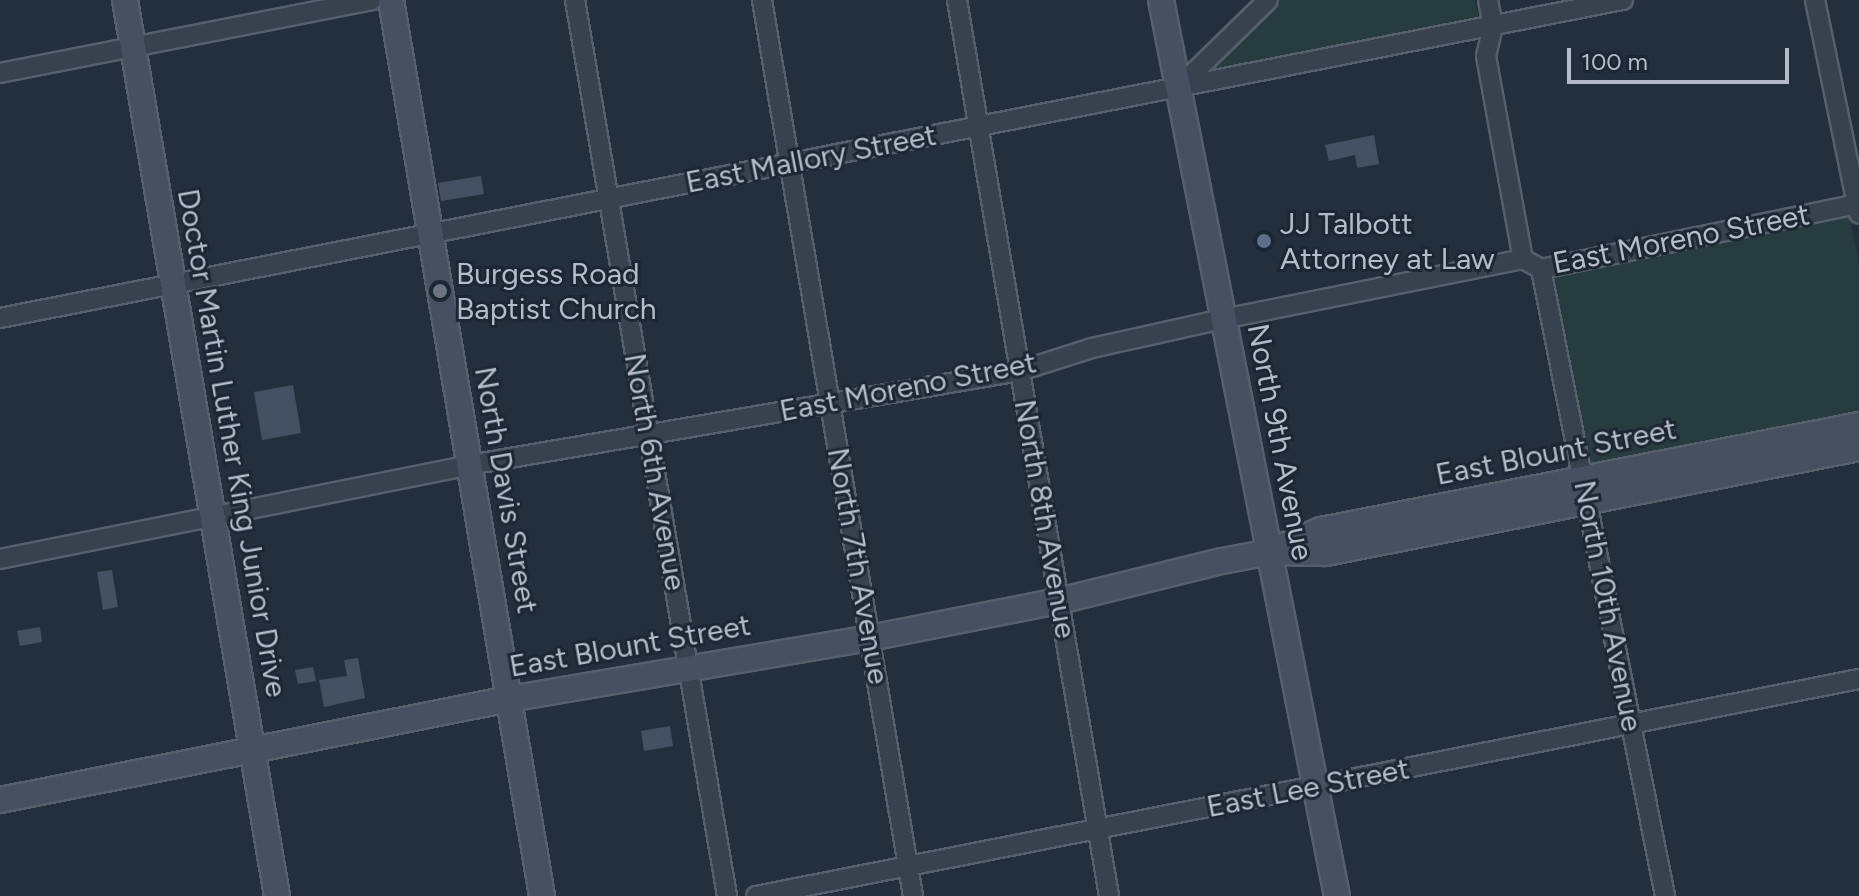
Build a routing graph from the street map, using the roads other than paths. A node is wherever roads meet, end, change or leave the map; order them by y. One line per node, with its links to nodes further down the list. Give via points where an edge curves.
1 (125, 0): 13 (main road, Doctor Martin Luther King Junior Drive)
2 (372, 0): 13 (street)
3 (391, 0): 20 (main road, North Davis Street)
4 (575, 0): 18 (street, North 6th Avenue)
5 (762, 0): 17 (street, North 7th Avenue)
6 (957, 0): 16 (street, North 8th Avenue)
7 (1161, 0): 15 (main road, North 9th Avenue)
8 (1268, 0): 15 (street)
9 (1488, 0): 12 (street)
10 (1623, 0): 12 (street, East Mallory Street)
11 (1815, 0): 19 (street)
12 (1493, 26): 15 (street, East Mallory Street); 21 (street, via 1486,56)
13 (133, 47): 14 (street); 23 (main road, Doctor Martin Luther King Junior Drive)
14 (0, 73)
15 (1179, 87): 16 (street, East Mallory Street); 25 (main road, North 9th Avenue)
16 (978, 126): 17 (street, East Mallory Street); 26 (street, North 8th Avenue)
17 (789, 163): 18 (street, East Mallory Street); 27 (street, North 7th Avenue)
18 (609, 199): 20 (street, East Mallory Street); 29 (street, North 6th Avenue)
19 (1858, 202): 22 (street, East Moreno Street)
20 (430, 234): 23 (street, East Mallory Street); 31 (main road, North Davis Street)
21 (1523, 259): 22 (street, East Moreno Street); 25 (street, East Moreno Street)
22 (1541, 269): 32 (street, North 10th Avenue)
23 (173, 284): 24 (street, East Mallory Street); 33 (main road, Doctor Martin Luther King Junior Drive)
24 (0, 318)
25 (1223, 319): 26 (street, East Moreno Street, via 1092,348); 34 (main road, North 9th Avenue)
26 (1020, 371): 27 (street, East Moreno Street); 36 (street, North 8th Avenue)
27 (830, 404): 29 (street, East Moreno Street); 37 (street, North 7th Avenue)
28 (1859, 425): 32 (main road, East Blount Street)
29 (649, 435): 31 (street, East Moreno Street); 38 (street, North 6th Avenue)
30 (1859, 448): 32 (main road, East Blount Street)
31 (469, 465): 33 (street, East Moreno Street); 40 (main road, North Davis Street)
32 (1585, 490): 34 (main road, East Blount Street, via 1321,530); 41 (street, North 10th Avenue)
33 (213, 518): 35 (street, East Moreno Street); 42 (main road, Doctor Martin Luther King Junior Drive)
34 (1270, 552): 36 (main road, East Blount Street); 43 (main road, North 9th Avenue)
35 (0, 559)
36 (1059, 601): 37 (main road, East Blount Street); 45 (street, North 8th Avenue)
37 (870, 638): 38 (main road, East Blount Street); 46 (street, North 7th Avenue)
38 (688, 669): 40 (main road, East Blount Street); 49 (street, North 6th Avenue)
39 (1859, 679): 41 (street, East Lee Street)
40 (509, 699): 42 (main road, East Blount Street); 48 (main road, North Davis Street)
41 (1631, 724): 43 (street, East Lee Street); 54 (street, North 10th Avenue)
42 (252, 749): 44 (main road, East Blount Street); 47 (main road, Doctor Martin Luther King Junior Drive)
43 (1315, 786): 45 (street, East Lee Street); 53 (main road, North 9th Avenue)
44 (0, 800)
45 (1098, 829): 46 (street, East Lee Street); 52 (street, North 8th Avenue)
46 (908, 866): 50 (street, East Lee Street); 51 (street, North 7th Avenue)
47 (277, 896)
48 (542, 896)
49 (727, 896)
50 (756, 896)
51 (913, 896)
52 (1109, 896)
53 (1337, 896)
54 (1665, 896)

